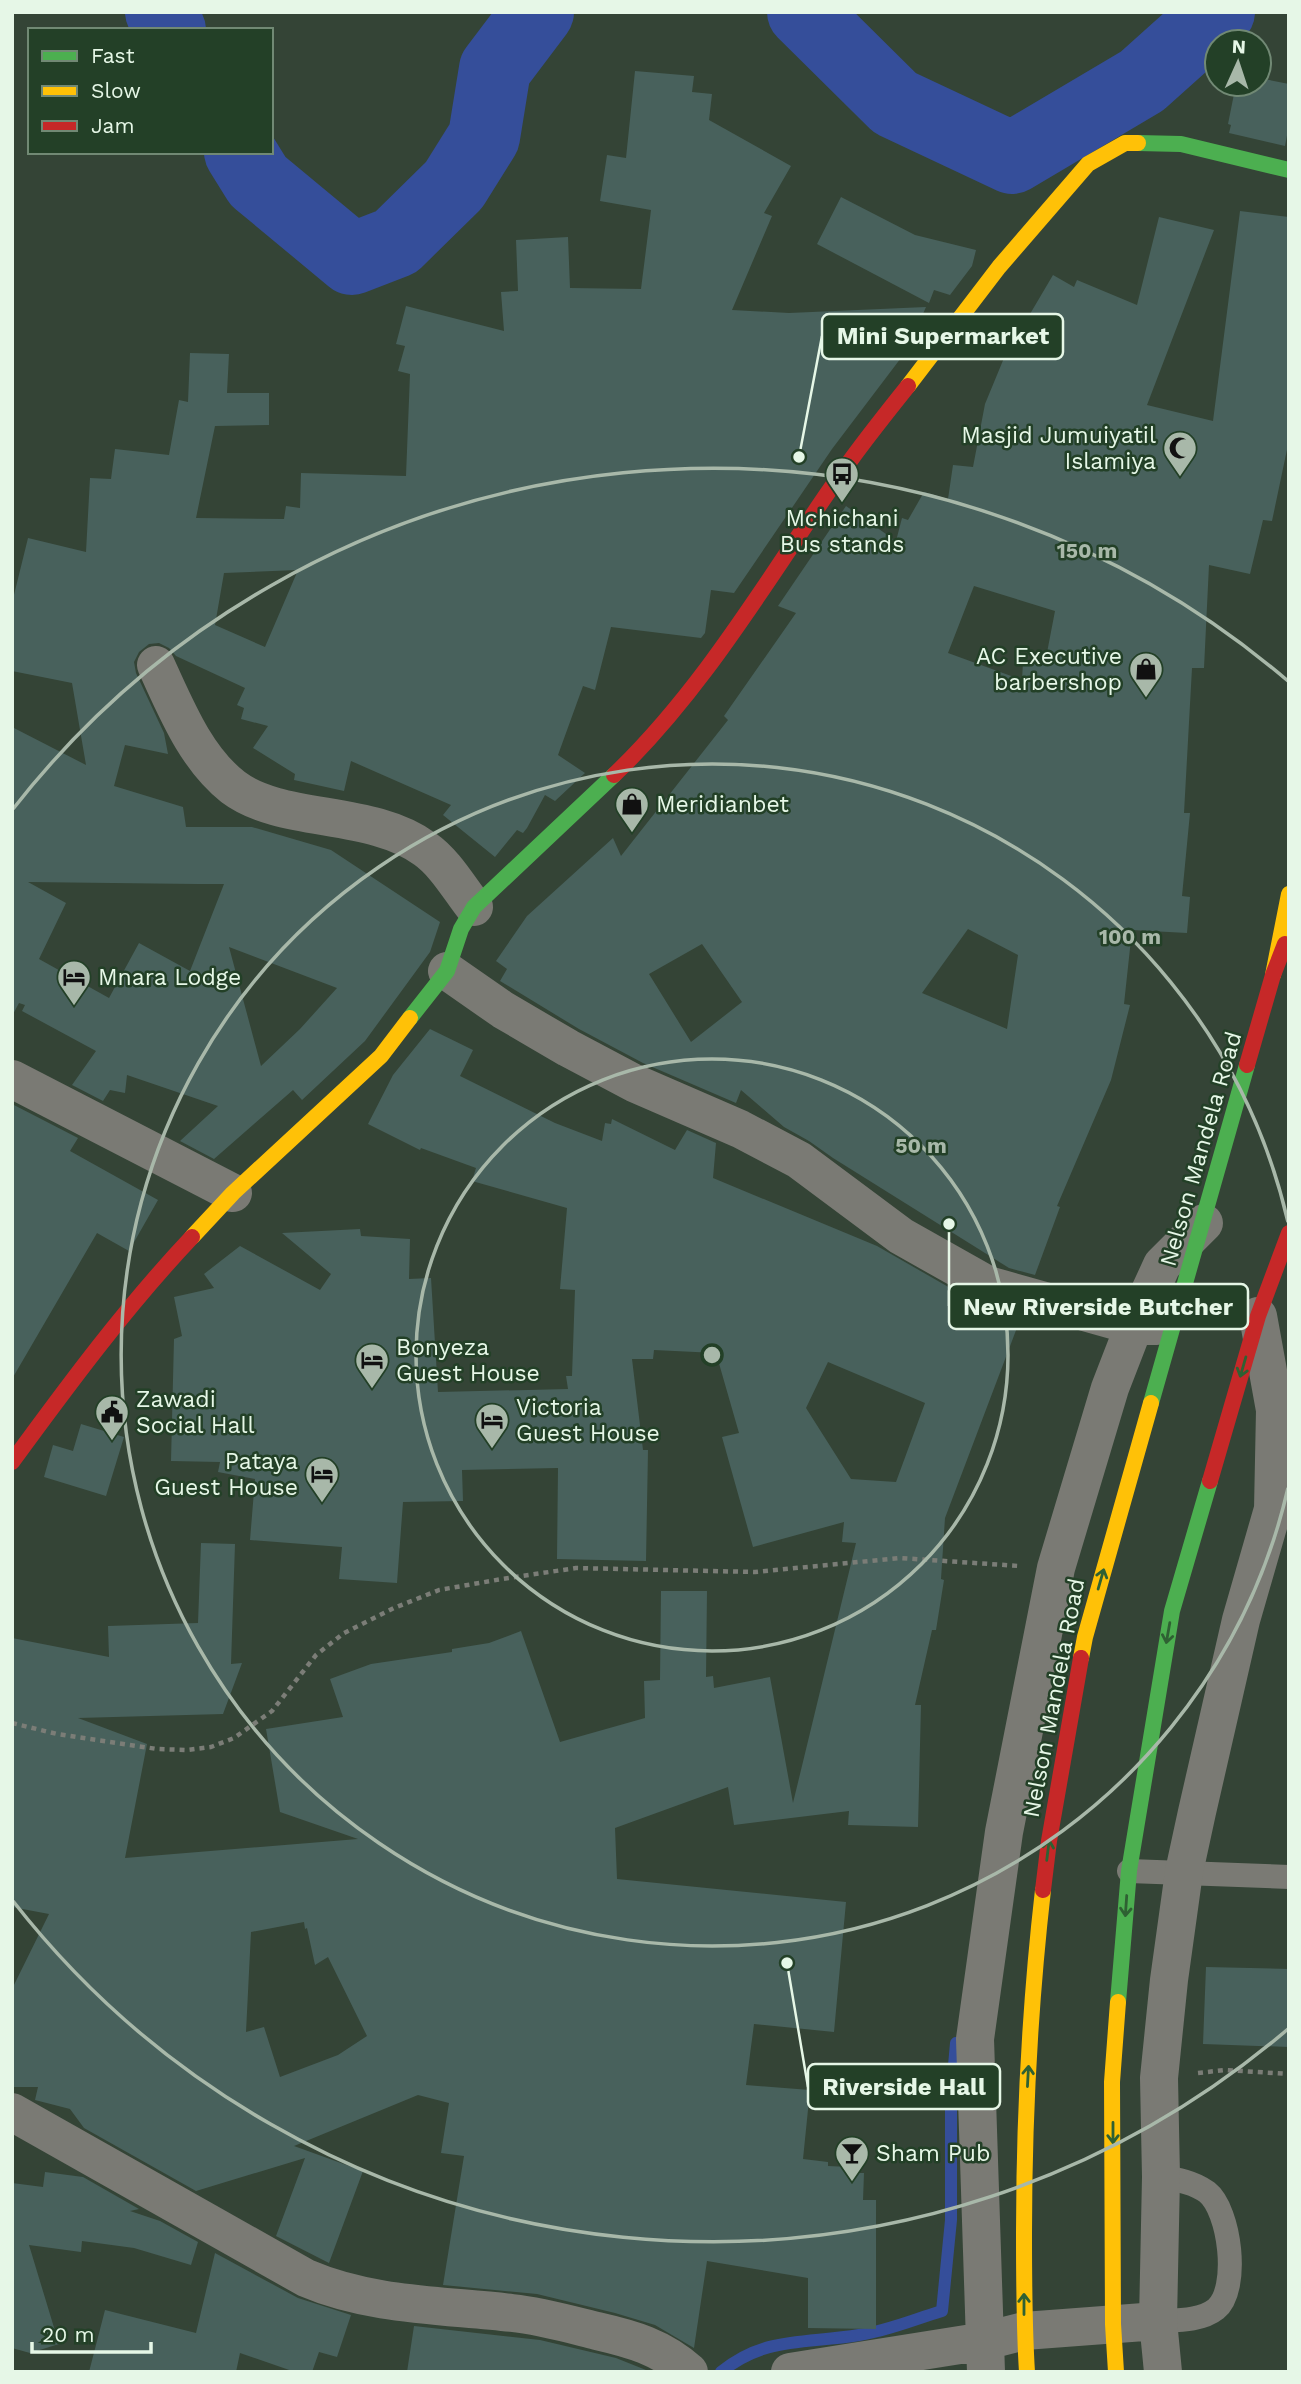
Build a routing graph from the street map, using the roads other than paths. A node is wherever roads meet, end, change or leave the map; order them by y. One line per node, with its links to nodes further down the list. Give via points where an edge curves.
1 (1289, 170): 4 (main road, via 1181,145 1125,143 1088,164 999,267 858,450 741,621 681,699 590,801)
2 (156, 665): 4 (street, via 182,721 212,767 234,788 277,806 408,838 427,850)
3 (1289, 894): 7 (main road)
4 (474, 906): 6 (main road)
5 (1289, 933): 7 (main road, Nelson Mandela Road)
6 (447, 971): 9 (main road, via 381,1056); 13 (street, via 568,1048 799,1160 901,1236 988,1285)
7 (1273, 975): 10 (main road, Nelson Mandela Road)
8 (12, 1079): 9 (street)
9 (233, 1193): 15 (main road, via 144,1288)
10 (1204, 1223): 13 (street, via 1162,1265); 14 (main road, Nelson Mandela Road)
11 (1289, 1233): 12 (main road)
12 (1258, 1316): 16 (main road, one-way to 16, via 1172,1611); 17 (street, via 1275,1410 1273,1509 1241,1620)
13 (1134, 1326): 14 (street); 24 (street, via 1110,1388 1056,1568 1004,1832 975,2039)
14 (1175, 1326): 23 (main road, Nelson Mandela Road, one-way to 14, via 1024,2143 1034,1973 1049,1841 1085,1637)
15 (12, 1462)
16 (1129, 1871): 17 (lane); 22 (main road, one-way to 22, via 1112,2082)
17 (1184, 1872): 18 (lane); 20 (street, via 1159,2078)
18 (1289, 1877)
19 (12, 2112): 25 (street, via 330,2289 376,2299 558,2321 665,2352)
20 (1161, 2176): 21 (street); 21 (lane, via 1183,2180 1208,2193 1219,2208 1231,2260 1227,2293 1218,2308 1188,2319)
21 (1158, 2321): 22 (street); 29 (street)
22 (1113, 2324): 23 (street); 28 (main road)
23 (1024, 2331): 24 (street); 27 (main road, Nelson Mandela Road)
24 (986, 2356): 26 (street)
25 (688, 2372)
26 (790, 2372)
27 (1027, 2372)
28 (1116, 2372)
29 (1163, 2372)

